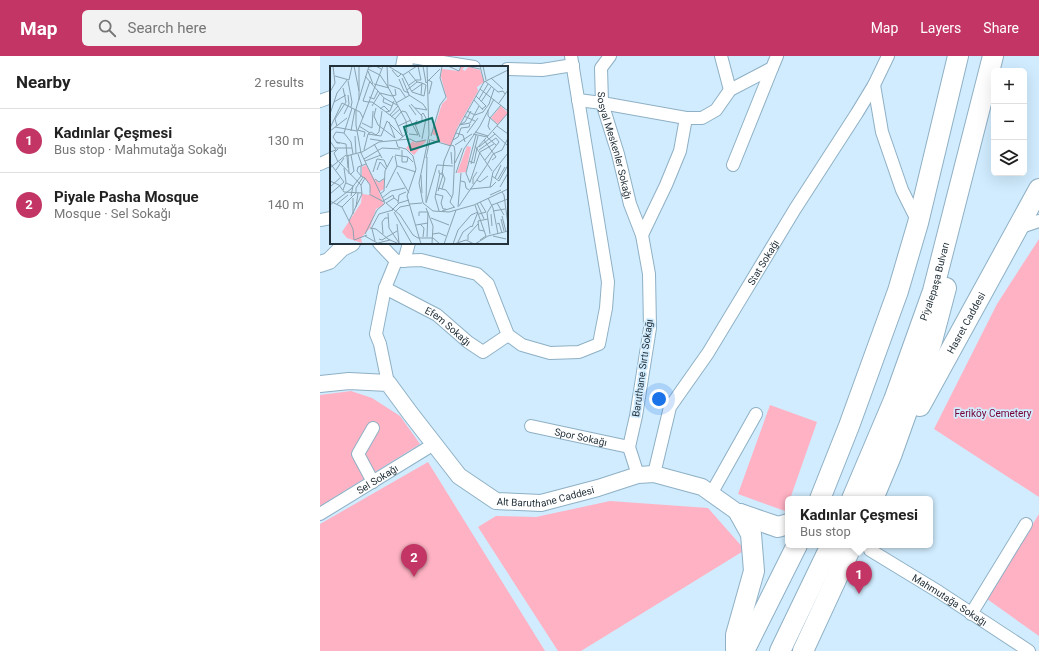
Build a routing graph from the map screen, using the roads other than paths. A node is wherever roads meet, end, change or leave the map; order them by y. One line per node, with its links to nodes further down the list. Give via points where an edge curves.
1 (406, 56): 9 (street); 10 (street)
2 (610, 56): 18 (street, Sosyal Meskenler Sokağı, via 601,68)
3 (722, 56): 14 (street)
4 (777, 56): 11 (street)
5 (888, 56): 13 (street, Stat Sokağı)
6 (958, 56): 28 (main road)
7 (993, 56): 20 (main road, Piyalepaşa Bulvarı)
8 (572, 60): 12 (street, via 542,70); 16 (street)
9 (404, 66)
10 (468, 66)
11 (772, 68): 14 (street); 23 (street)
12 (508, 69)
13 (874, 85): 28 (street, via 882,132 902,190); 46 (street, Stat Sokağı, via 708,353 670,407)
14 (730, 90): 19 (street, via 716,110 702,118)
15 (330, 97): 17 (street)
16 (578, 100): 18 (street); 37 (street, via 608,282 599,344 579,352 550,353 522,345)
17 (320, 101)
18 (602, 103): 19 (street); 30 (street, Sosyal Meskenler Sokağı, via 630,204)
19 (686, 118): 30 (street, via 680,151)
20 (975, 129): 45 (main road, via 964,208 944,295 932,341); 50 (main road, Piyalepaşa Bulvarı, via 933,291 894,400)
21 (330, 159): 22 (street)
22 (320, 164)
23 (733, 165)
24 (1039, 189): 29 (main road, Hasret Caddesi)
25 (330, 218): 26 (street)
26 (320, 220)
27 (1039, 221): 29 (street)
28 (918, 223): 49 (main road, via 893,306)
29 (1018, 228): 45 (main road, Hasret Caddesi)
30 (642, 235): 44 (street, Baruthane Sırtı Sokağı, via 649,274 650,328)
31 (350, 244): 35 (street, via 329,261)
32 (381, 244): 34 (street)
33 (408, 244): 34 (street)
34 (400, 261): 36 (street); 37 (street, via 421,260 477,274 488,284)
35 (320, 264)
36 (385, 288): 37 (street, Efem Sokağı, via 437,315 468,342 484,352); 38 (street, via 376,334)
37 (508, 335)
38 (388, 383): 39 (street, via 349,381); 43 (street, Alt Baruthane Caddesi)
39 (320, 384)
40 (756, 414): 48 (street)
41 (531, 426): 44 (street, Spor Sokağı)
42 (373, 428): 47 (street, via 358,454)
43 (434, 444): 46 (street, Alt Baruthane Caddesi, via 459,476 496,501 541,503); 47 (street, Sel Sokağı)
44 (629, 447): 46 (street, Baruthane Sırtı Sokağı)
45 (891, 456): 51 (main road)
46 (646, 474): 48 (street, via 702,487)
47 (373, 482): 52 (street, Sel Sokağı)
48 (711, 494): 53 (street)
49 (821, 496)
50 (853, 496)
51 (874, 496)
52 (320, 514)
53 (740, 514): 55 (main road, via 778,527); 60 (main road, via 751,534 754,571 736,635)
54 (1026, 524): 59 (street)
55 (785, 525)
56 (796, 548): 61 (main road)
57 (830, 548): 62 (main road)
58 (861, 548): 59 (street, Mahmutağa Sokağı); 63 (main road)
59 (971, 614): 64 (street, Mahmutağa Sokağı)
60 (736, 651)
61 (744, 651)
62 (780, 651)
63 (803, 651)
64 (1029, 651)

